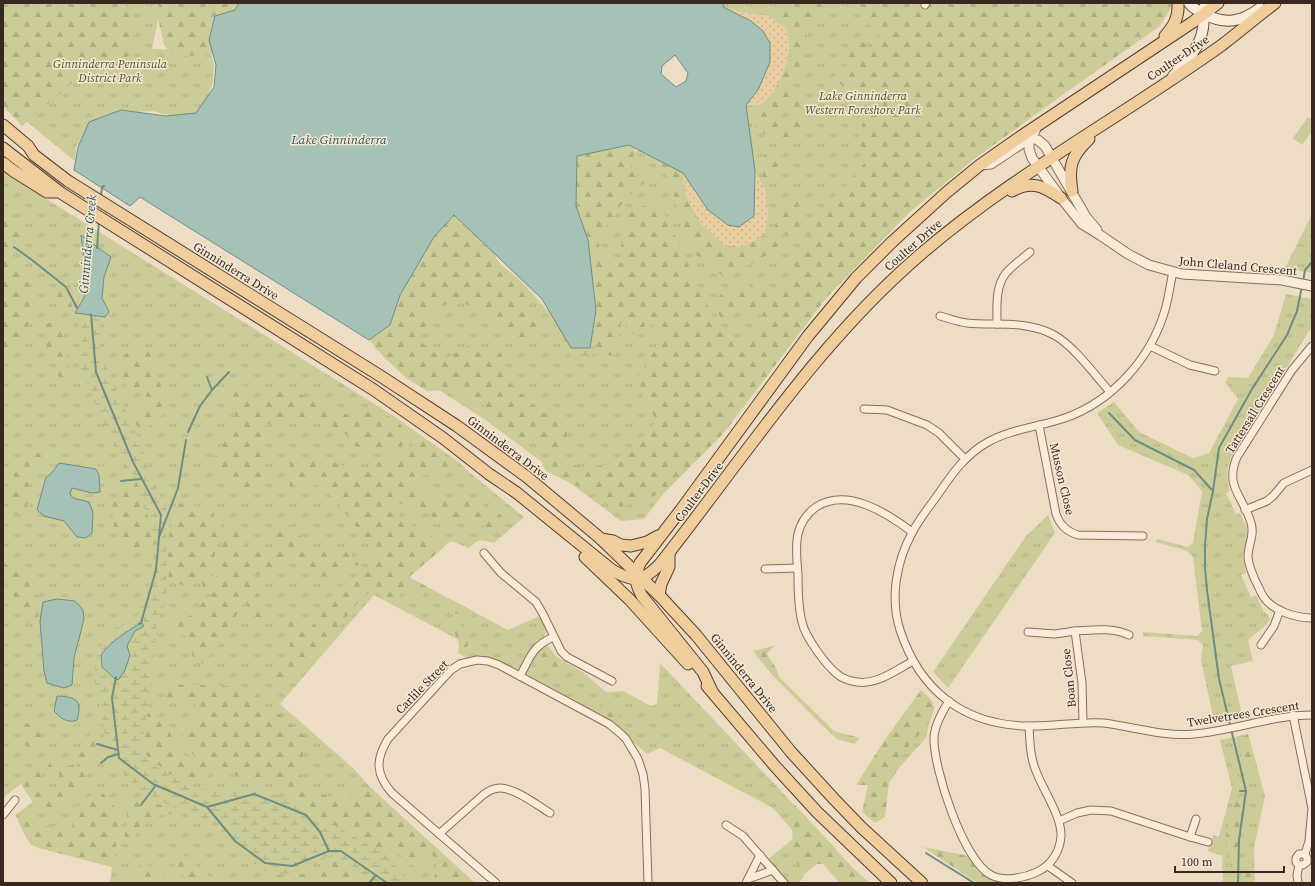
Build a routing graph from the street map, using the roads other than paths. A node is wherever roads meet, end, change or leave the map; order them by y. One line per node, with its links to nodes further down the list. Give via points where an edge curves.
1 (1178, 3): 7 (main road, via 1177,19 1173,27)
2 (1189, 3): 6 (main road, via 1192,8)
3 (1218, 3): 6 (main road, Coulter Drive)
4 (1266, 3): 6 (main road, via 1251,15 1234,21 1214,19)
5 (1275, 3): 8 (main road, Coulter Drive, via 1222,45)
6 (1204, 8): 7 (main road, Coulter Drive); 8 (main road, via 1200,41 1190,57)
7 (1148, 52): 11 (main road, Coulter Drive)
8 (1169, 80): 10 (main road, Coulter Drive)
9 (3, 125): 15 (main road, Ginninderra Drive, via 28,146)
10 (1101, 125): 16 (main road, Coulter Drive); 20 (main road, via 1073,159 1070,172)
11 (1037, 126): 13 (street); 18 (main road, Coulter Drive)
12 (3, 131): 15 (main road)
13 (1030, 138): 16 (street, John Cleland Crescent, via 1045,146); 18 (street, via 991,164); 19 (street, John Cleland Crescent, via 1029,149)
14 (3, 148): 21 (main road, Ginninderra Drive)
15 (34, 155): 43 (main road, Ginninderra Drive, via 68,181 457,426 527,477)
16 (1052, 158): 19 (main road, Coulter Drive); 20 (street, John Cleland Crescent)
17 (3, 162): 21 (main road, via 47,192)
18 (980, 165): 41 (main road, Coulter Drive, via 920,216 856,278 808,336)
19 (1039, 166): 22 (street, John Cleland Crescent); 23 (main road, Coulter Drive)
20 (1072, 192): 24 (street, John Cleland Crescent)
21 (60, 193): 38 (main road, Ginninderra Drive, via 374,390)
22 (1061, 198): 23 (main road, via 1045,187 1033,185 1023,186 997,201); 24 (street, John Cleland Crescent, via 1082,224)
23 (986, 202): 45 (main road, Coulter Drive, via 920,255 844,328 806,373)
24 (1100, 235): 26 (street, John Cleland Crescent, via 1149,265)
25 (1030, 252): 29 (street, via 1005,274 1001,282)
26 (1173, 272): 27 (street, John Cleland Crescent, via 1289,281); 30 (street, Twelvetrees Crescent, via 1165,310)
27 (1312, 286)
28 (940, 316): 29 (street, via 965,323)
29 (997, 324): 33 (street, via 1026,325 1054,335 1072,350)
30 (1150, 346): 32 (street, via 1190,365); 33 (street, Twelvetrees Crescent, via 1132,371)
31 (1312, 346): 39 (street, Tattersall Crescent, via 1292,370 1233,466 1232,480)
32 (1216, 371)
33 (1110, 392): 35 (street, Twelvetrees Crescent, via 1065,418)
34 (864, 409): 36 (street, via 887,410 927,424 940,433)
35 (1039, 425): 36 (street, Twelvetrees Crescent, via 1000,436); 42 (street, Musson Close, via 1056,514 1062,526 1078,535)
36 (965, 459): 40 (street, Twelvetrees Crescent)
37 (1312, 470): 39 (street, via 1284,483 1273,496)
38 (489, 474): 48 (main road, Ginninderra Drive, via 612,570); 60 (main road, Ginninderra Drive, via 590,561 629,599)
39 (1245, 510): 50 (street, Tattersall Crescent, via 1252,531 1249,567 1263,597)
40 (912, 532): 46 (street, via 875,508 851,501 832,500 822,503 813,509 802,523 796,545); 57 (street, Twelvetrees Crescent, via 899,564 896,608 898,624)
41 (662, 534): 43 (main road, via 647,542 631,546); 48 (main road, Coulter Drive, via 640,563)
42 (1143, 536)
43 (600, 538): 48 (main road, Ginninderra Drive)
44 (484, 552): 55 (street, via 501,573 536,602)
45 (669, 553): 48 (main road, Coulter Drive, via 651,574); 49 (main road, via 669,567)
46 (797, 568): 47 (street); 57 (street, via 803,628 837,674 857,682 874,681)
47 (765, 569)
48 (636, 577): 49 (main road, Ginninderra Drive); 60 (main road, via 642,596 703,672)
49 (659, 595): 83 (main road, Ginninderra Drive, via 696,635 791,752 861,827)
50 (1280, 610): 51 (street, Tattersall Crescent, via 1303,618); 56 (street, via 1274,626)
51 (1312, 618)
52 (1075, 631): 53 (street, Boan Close, via 1055,634); 54 (street, Boan Close, via 1112,630); 64 (street, Boan Close, via 1082,683)
53 (1028, 632)
54 (1129, 635)
55 (553, 637): 58 (street, via 534,649); 59 (street, via 568,657)
56 (1261, 645)
57 (913, 661): 61 (street, Twelvetrees Crescent, via 933,688)
58 (520, 676): 72 (street, Carlile Street, via 488,661 477,660 460,664 446,674 382,748 379,764 380,775 385,785); 80 (street, Carlile Street, via 609,724 635,752 643,774 645,790)
59 (612, 681)
60 (712, 691): 82 (main road, Ginninderra Drive, via 817,812)
61 (949, 701): 65 (street, Twelvetrees Crescent, via 981,719); 76 (street, via 937,724 934,748 946,796 956,823 975,860 991,875 1002,878 1035,873)
62 (1293, 715): 63 (street, Twelvetrees Crescent); 64 (street, Twelvetrees Crescent, via 1195,734 1163,734 1104,723); 85 (street, via 1312,808 1305,854 1307,862 1299,865)
63 (1312, 715)
64 (1083, 722): 65 (street, Twelvetrees Crescent)
65 (1029, 726): 70 (street, via 1035,769)
66 (15, 800): 68 (street)
67 (550, 813): 72 (street, via 514,792 498,788 483,795)
68 (3, 815)
69 (1196, 819): 73 (street)
70 (1059, 821): 73 (street, via 1091,810 1111,811); 76 (street, via 1059,847)
71 (726, 824): 75 (street, via 743,836)
72 (439, 834): 79 (street, Carlile Street)
73 (1190, 836): 74 (street)
74 (1208, 842)
75 (760, 855): 77 (street); 78 (street)
76 (1048, 866): 84 (street)
77 (773, 870): 78 (street); 81 (street)
78 (747, 881)
79 (496, 883)
80 (648, 883)
81 (784, 883)
82 (891, 883)
83 (922, 883)
84 (1072, 883)
85 (1298, 883)

